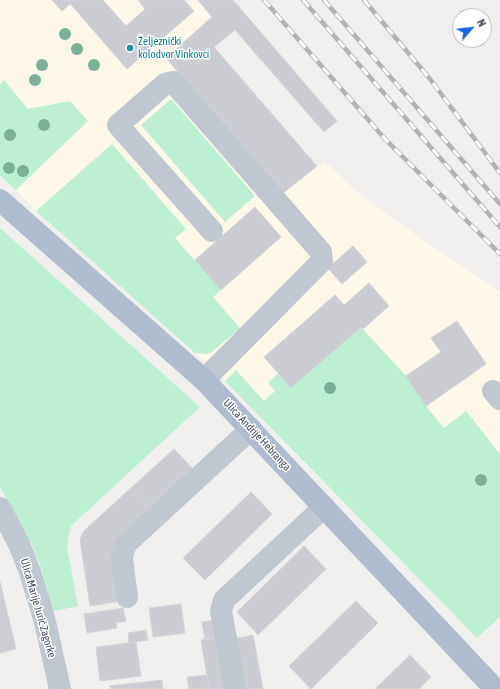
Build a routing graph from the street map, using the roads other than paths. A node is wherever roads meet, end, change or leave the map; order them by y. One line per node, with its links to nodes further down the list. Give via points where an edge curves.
1 (0, 200): 3 (main road, Ulica Andrije Hebranga)
2 (212, 231): 3 (street, via 118,125 168,83 173,82 321,252 322,261)
3 (204, 380): 4 (main road, Ulica Andrije Hebranga)
4 (251, 429): 5 (main road, Ulica Andrije Hebranga); 7 (street, via 128,543 122,559)
5 (324, 507): 9 (street, via 224,600 221,611); 10 (main road, Ulica Andrije Hebranga)
6 (0, 508): 8 (street, Ulica Marije Jurić Zagorke, via 30,572)
7 (127, 597)
8 (60, 689)
9 (235, 689)
10 (495, 689)

